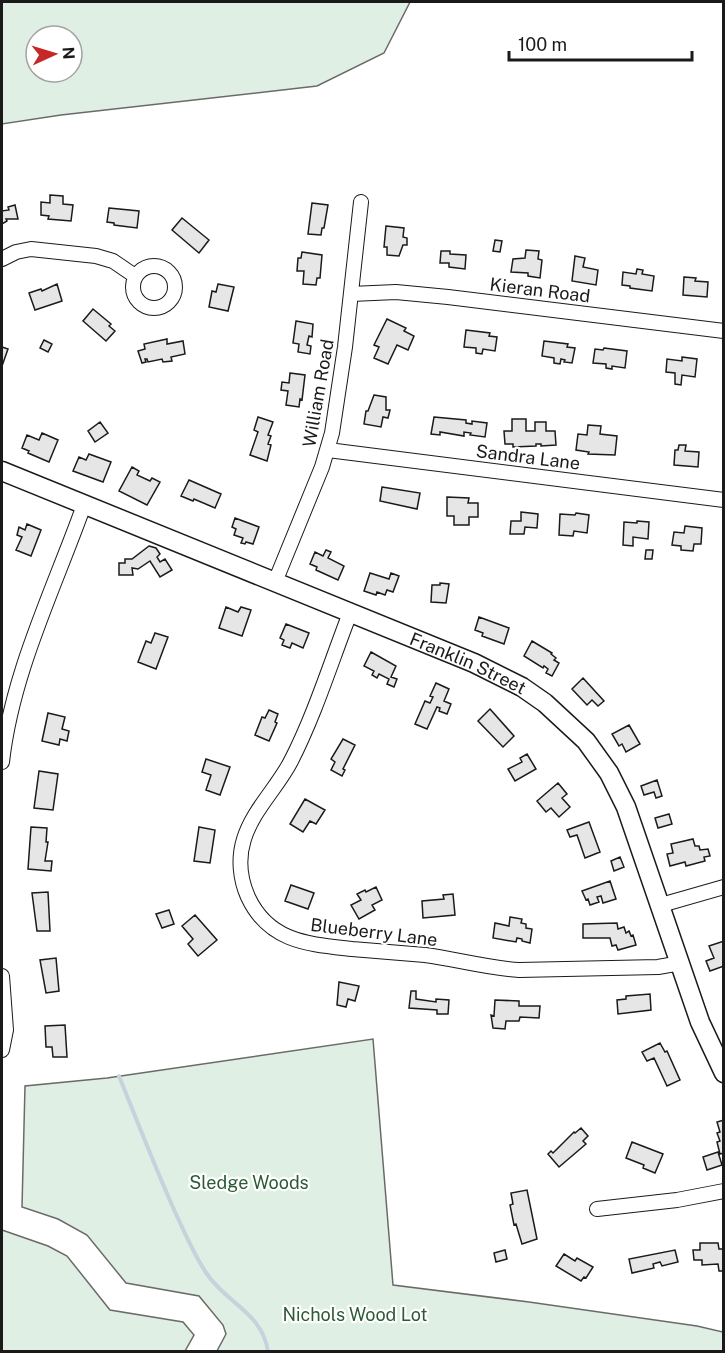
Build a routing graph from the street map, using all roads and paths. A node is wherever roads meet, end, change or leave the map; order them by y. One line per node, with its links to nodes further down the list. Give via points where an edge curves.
1 (361, 202): 4 (street, William Road)
2 (2, 259): 3 (street, via 31,249 96,256 109,259)
3 (135, 276)
4 (351, 294): 5 (street, Kieran Road, via 396,292 448,297); 6 (street, William Road)
5 (723, 331)
6 (328, 450): 8 (street, Sandra Lane); 10 (street, William Road)
7 (2, 471): 9 (main road, Franklin Street)
8 (723, 500)
9 (84, 505): 10 (main road, Franklin Street); 12 (street, via 24,665)
10 (275, 582): 11 (main road, Franklin Street)
11 (350, 613): 14 (main road, Franklin Street, via 496,673 534,694 560,715 586,741 617,788); 15 (street, Blueberry Lane, via 303,737 245,837 240,859 243,882 264,921 282,935 304,943 426,956 501,969 658,967)
12 (2, 762)
13 (723, 887): 14 (street)
14 (661, 905): 15 (main road, Franklin Street)
15 (681, 963): 18 (main road, Franklin Street)
16 (2, 976): 17 (street, via 6,1030)
17 (2, 1050)
18 (723, 1072)
19 (723, 1191): 20 (street)
20 (597, 1209)

